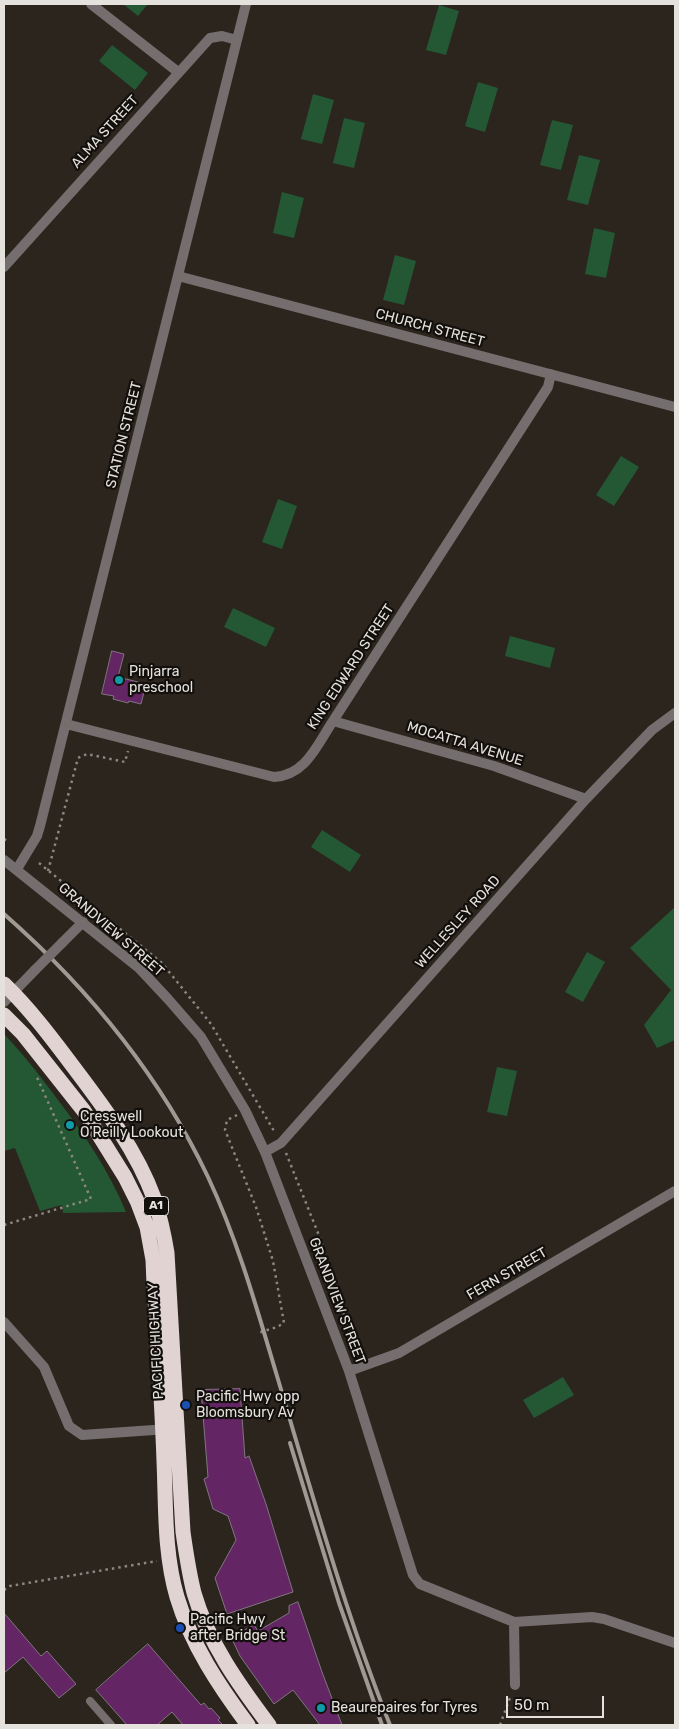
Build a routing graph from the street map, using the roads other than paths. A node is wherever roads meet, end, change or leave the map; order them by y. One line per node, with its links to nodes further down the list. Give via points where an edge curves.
1 (91, 4): 4 (street)
2 (246, 4): 3 (street, STATION STREET)
3 (237, 40): 4 (street, ALMA STREET, via 222,36 210,38); 6 (street, STATION STREET)
4 (178, 72): 5 (street, ALMA STREET)
5 (4, 266)
6 (178, 276): 7 (street, CHURCH STREET); 11 (street, STATION STREET)
7 (551, 374): 8 (street, CHURCH STREET); 10 (street, KING EDWARD STREET, via 548,387)
8 (675, 407)
9 (675, 713): 12 (street, WELLESLEY ROAD, via 652,730)
10 (334, 721): 11 (street, KING EDWARD STREET, via 305,764 286,776 274,777); 12 (street, MOCATTA AVENUE, via 494,766)
11 (66, 724): 14 (street, STATION STREET, via 37,836)
12 (586, 799): 18 (street, WELLESLEY ROAD, via 281,1143)
13 (4, 860): 14 (street, GRANDVIEW STREET)
14 (17, 869): 15 (street, GRANDVIEW STREET)
15 (83, 922): 16 (street, bridge, via 36,970); 18 (street, GRANDVIEW STREET, via 139,968 201,1037 245,1110)
16 (7, 993): 22 (highway, PACIFIC HIGHWAY / A1, via 56,1044 121,1133 153,1197 167,1253)
17 (4, 1014): 22 (highway, PACIFIC HIGHWAY / A1, via 84,1111 138,1203 147,1227 153,1260)
18 (265, 1152): 21 (street, GRANDVIEW STREET)
19 (675, 1191): 21 (street, FERN STREET, via 399,1354)
20 (4, 1322): 22 (street, via 44,1367 69,1426 82,1435)
21 (349, 1371): 23 (street, GRANDVIEW STREET, via 413,1575 420,1584)
22 (170, 1429): 26 (highway, PACIFIC HIGHWAY / A1, via 195,1594 222,1656); 29 (highway, PACIFIC HIGHWAY / A1, via 167,1531 177,1596 190,1631 210,1669)
23 (514, 1622): 24 (street, GRANDVIEW STREET, via 604,1618); 25 (street)
24 (675, 1643)
25 (514, 1684)
26 (248, 1697): 29 (street); 30 (highway, PACIFIC HIGHWAY / A1)
27 (90, 1701): 28 (lane)
28 (112, 1725)
29 (250, 1725)
30 (269, 1725)

